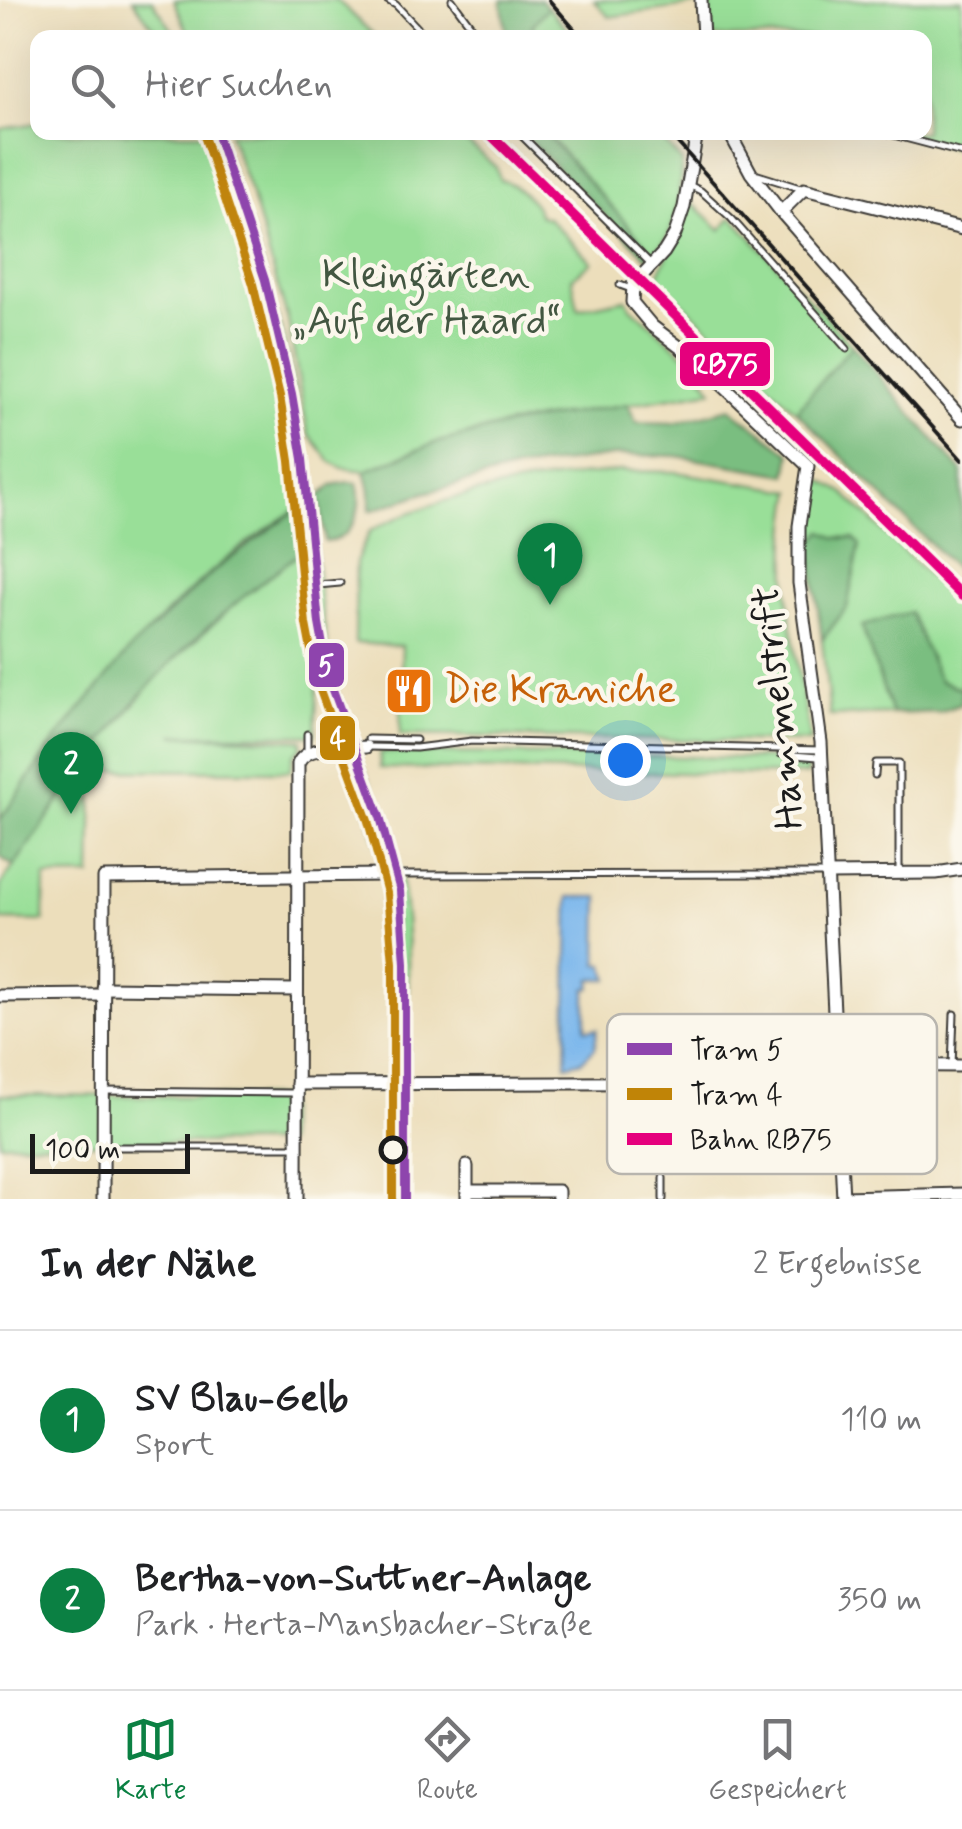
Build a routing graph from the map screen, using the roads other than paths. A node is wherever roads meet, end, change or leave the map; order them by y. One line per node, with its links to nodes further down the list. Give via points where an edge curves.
1 (387, 0): 4 (lane)
2 (452, 0): 5 (lane)
3 (701, 0): 6 (street)
4 (419, 30)
5 (474, 30)
6 (703, 30)
7 (526, 140): 17 (lane)
8 (696, 140): 13 (street)
9 (733, 140): 12 (street)
10 (912, 140): 11 (lane)
11 (962, 153)
12 (750, 173): 14 (lane); 15 (street)
13 (688, 185): 17 (street, via 674,234); 18 (lane, via 731,218)
14 (804, 189): 15 (street); 16 (street)
15 (780, 212): 19 (street)
16 (962, 230)
17 (652, 265): 26 (street, Hammelstrift, via 626,287 632,302 808,466 798,583)
18 (847, 349)
19 (962, 419)
20 (340, 583): 21 (lane)
21 (307, 586)
22 (306, 734): 25 (lane)
23 (416, 740): 24 (lane)
24 (367, 743): 25 (street); 26 (lane)
25 (307, 752): 33 (street, via 298,764)
26 (821, 753): 27 (lane); 30 (street, Hammelstrift)
27 (782, 754)
28 (875, 775): 31 (lane, via 876,763 899,763)
29 (962, 869): 31 (street)
30 (826, 874): 31 (street); 32 (lane); 37 (street, Hammelstrift)
31 (899, 874)
32 (386, 876): 33 (street)
33 (296, 877): 34 (street); 35 (street, via 104,878)
34 (297, 990): 35 (street); 41 (street)
35 (103, 992): 36 (street); 42 (street)
36 (0, 996)
37 (833, 1014)
38 (954, 1014): 39 (lane)
39 (957, 1066)
40 (607, 1083): 41 (street)
41 (297, 1088): 42 (lane); 43 (street)
42 (102, 1091): 44 (street)
43 (297, 1146): 44 (lane); 51 (street)
44 (103, 1147): 50 (street)
45 (467, 1166): 48 (street)
46 (663, 1174): 53 (lane)
47 (962, 1194): 49 (street)
48 (467, 1195): 52 (street, via 558,1190)
49 (843, 1198)
50 (102, 1199)
51 (297, 1199)
52 (558, 1199)
53 (664, 1199)

